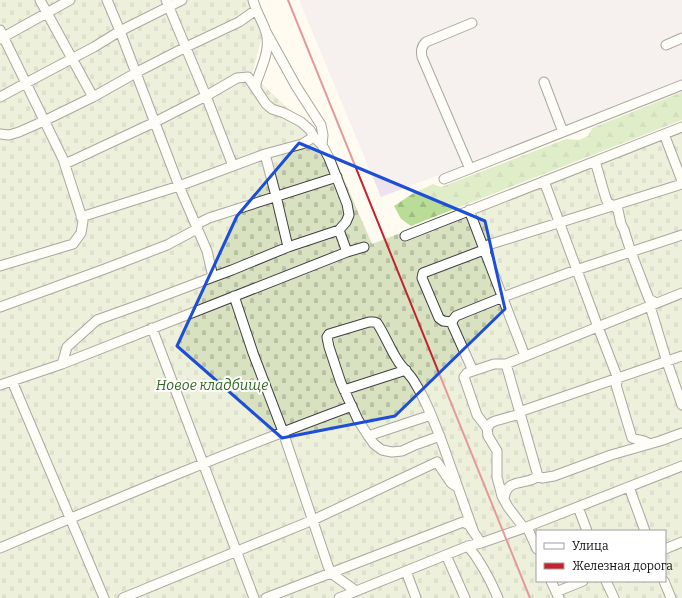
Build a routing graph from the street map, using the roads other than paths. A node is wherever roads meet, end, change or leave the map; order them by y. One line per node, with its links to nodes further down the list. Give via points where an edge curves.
1 (40, 0): 8 (lane)
2 (70, 0): 8 (lane)
3 (107, 0): 11 (lane)
4 (182, 0): 6 (lane)
5 (253, 0): 7 (lane)
6 (168, 3): 11 (lane); 14 (lane)
7 (256, 10): 10 (lane); 14 (lane, via 239,22)
8 (47, 13): 12 (lane); 16 (lane)
9 (472, 23): 37 (lane, via 426,42 421,52)
10 (265, 30): 21 (lane, via 267,49); 32 (lane, via 321,125)
11 (120, 31): 16 (lane); 17 (lane)
12 (1, 35): 19 (lane)
13 (682, 38): 15 (lane)
14 (186, 46): 17 (lane); 22 (lane)
15 (666, 46)
16 (72, 58): 19 (lane); 24 (lane)
17 (136, 73): 24 (lane); 26 (lane)
18 (544, 82): 28 (lane)
19 (26, 83): 23 (lane); 25 (lane)
20 (682, 85): 28 (lane)
21 (256, 89): 22 (lane, via 248,77 237,78); 31 (lane, via 272,109 301,122)
22 (206, 96): 26 (lane); 36 (lane)
23 (0, 97)
24 (92, 97): 25 (lane)
25 (44, 121): 29 (lane, via 9,135); 35 (lane)
26 (154, 122): 35 (lane); 42 (lane)
27 (682, 127): 30 (lane)
28 (563, 132): 37 (lane)
29 (0, 134)
30 (664, 134): 34 (lane); 41 (lane)
31 (314, 137): 32 (lane); 33 (lane, via 302,144)
32 (322, 145): 38 (lane)
33 (265, 154): 36 (lane); 43 (lane)
34 (595, 161): 40 (lane); 44 (lane, via 606,199)
35 (65, 164): 46 (lane)
36 (233, 166): 42 (lane)
37 (470, 168): 39 (lane)
38 (337, 177): 43 (lane); 49 (lane, via 349,215)
39 (444, 179)
40 (544, 181): 45 (lane); 47 (lane)
41 (682, 183): 44 (lane)
42 (179, 186): 46 (lane); 48 (lane)
43 (276, 196): 48 (lane, via 209,218 199,223); 52 (lane)
44 (614, 206): 47 (lane); 56 (lane, via 618,210)
45 (470, 210): 51 (lane); 55 (lane)
46 (81, 217): 57 (lane, via 81,233 73,244)
47 (560, 223): 55 (lane, via 488,245); 58 (lane)
48 (198, 229): 59 (lane, via 207,251); 64 (lane, via 102,270)
49 (340, 230): 52 (lane); 54 (lane)
50 (682, 235): 56 (lane)
51 (405, 236)
52 (288, 247): 59 (lane)
53 (364, 247): 54 (lane)
54 (347, 252): 61 (lane)
55 (485, 252): 62 (lane); 65 (lane, via 481,251 423,273 422,278 439,318)
56 (631, 252): 58 (lane); 63 (lane)
57 (0, 266)
58 (576, 270): 62 (lane); 66 (lane)
59 (213, 277): 71 (lane, via 97,320 67,347)
60 (682, 293): 63 (lane)
61 (234, 296): 67 (lane); 84 (lane)
62 (503, 297): 65 (lane, via 456,316); 68 (lane)
63 (653, 305): 66 (lane); 70 (lane)
64 (0, 307)
65 (452, 322): 74 (lane)
66 (598, 327): 68 (lane); 75 (lane)
67 (152, 328): 71 (lane); 89 (lane)
68 (526, 356): 72 (lane)
69 (682, 356): 70 (lane)
70 (667, 362): 75 (lane); 79 (lane)
71 (62, 364): 76 (lane)
72 (506, 364): 74 (lane, via 494,364); 81 (lane)
73 (406, 370): 78 (lane); 78 (lane, via 398,361 377,323 369,322 329,334 328,347); 82 (lane, via 415,382)
74 (473, 371): 83 (lane, via 464,377 477,415)
75 (618, 379): 81 (lane); 88 (lane, via 616,385 632,438)
76 (12, 381): 77 (lane); 96 (lane)
77 (0, 385)
78 (344, 390): 80 (lane)
79 (682, 405)
80 (352, 406): 84 (lane); 86 (lane)
81 (519, 413): 83 (lane, via 491,423); 91 (lane)
82 (431, 415): 86 (lane); 87 (lane)
83 (487, 428): 94 (lane, via 488,436 497,451 497,477)
84 (283, 432): 89 (lane); 97 (lane)
85 (682, 433): 88 (lane)
86 (368, 436): 87 (lane, via 382,450 392,452 402,451)
87 (440, 436): 92 (lane)
88 (650, 444): 91 (lane, via 554,476)
89 (203, 464): 96 (lane); 108 (lane)
90 (681, 470): 93 (lane)
91 (538, 476): 94 (lane, via 507,488)
92 (458, 487): 97 (lane, via 451,483 437,462); 99 (lane)
93 (629, 487): 95 (lane); 101 (lane)
94 (504, 500): 98 (lane)
95 (578, 507): 98 (lane); 100 (lane)
96 (70, 518): 106 (lane); 118 (lane)
97 (313, 520): 108 (lane); 111 (lane)
98 (526, 528): 103 (lane); 105 (lane)
99 (473, 530): 103 (lane); 111 (lane, via 463,522)
100 (587, 530)
101 (645, 530)
102 (682, 542): 107 (lane)
103 (481, 543): 104 (lane)
104 (468, 546): 109 (lane); 125 (lane, via 490,578)
105 (536, 547)
106 (0, 548)
107 (666, 549)
108 (237, 552): 119 (lane); 120 (lane)
109 (446, 555): 110 (lane); 124 (lane)
110 (406, 571): 116 (lane); 123 (lane)
111 (332, 573): 116 (lane); 121 (lane)
112 (551, 582): 117 (lane)
113 (581, 582): 117 (lane)
114 (606, 582): 126 (lane)
115 (664, 582): 127 (lane)
116 (356, 591): 122 (lane)
117 (557, 595)
118 (104, 598)
119 (123, 598)
120 (254, 598)
121 (266, 598)
122 (339, 598)
123 (416, 598)
124 (465, 598)
125 (498, 598)
126 (614, 598)
127 (671, 598)

